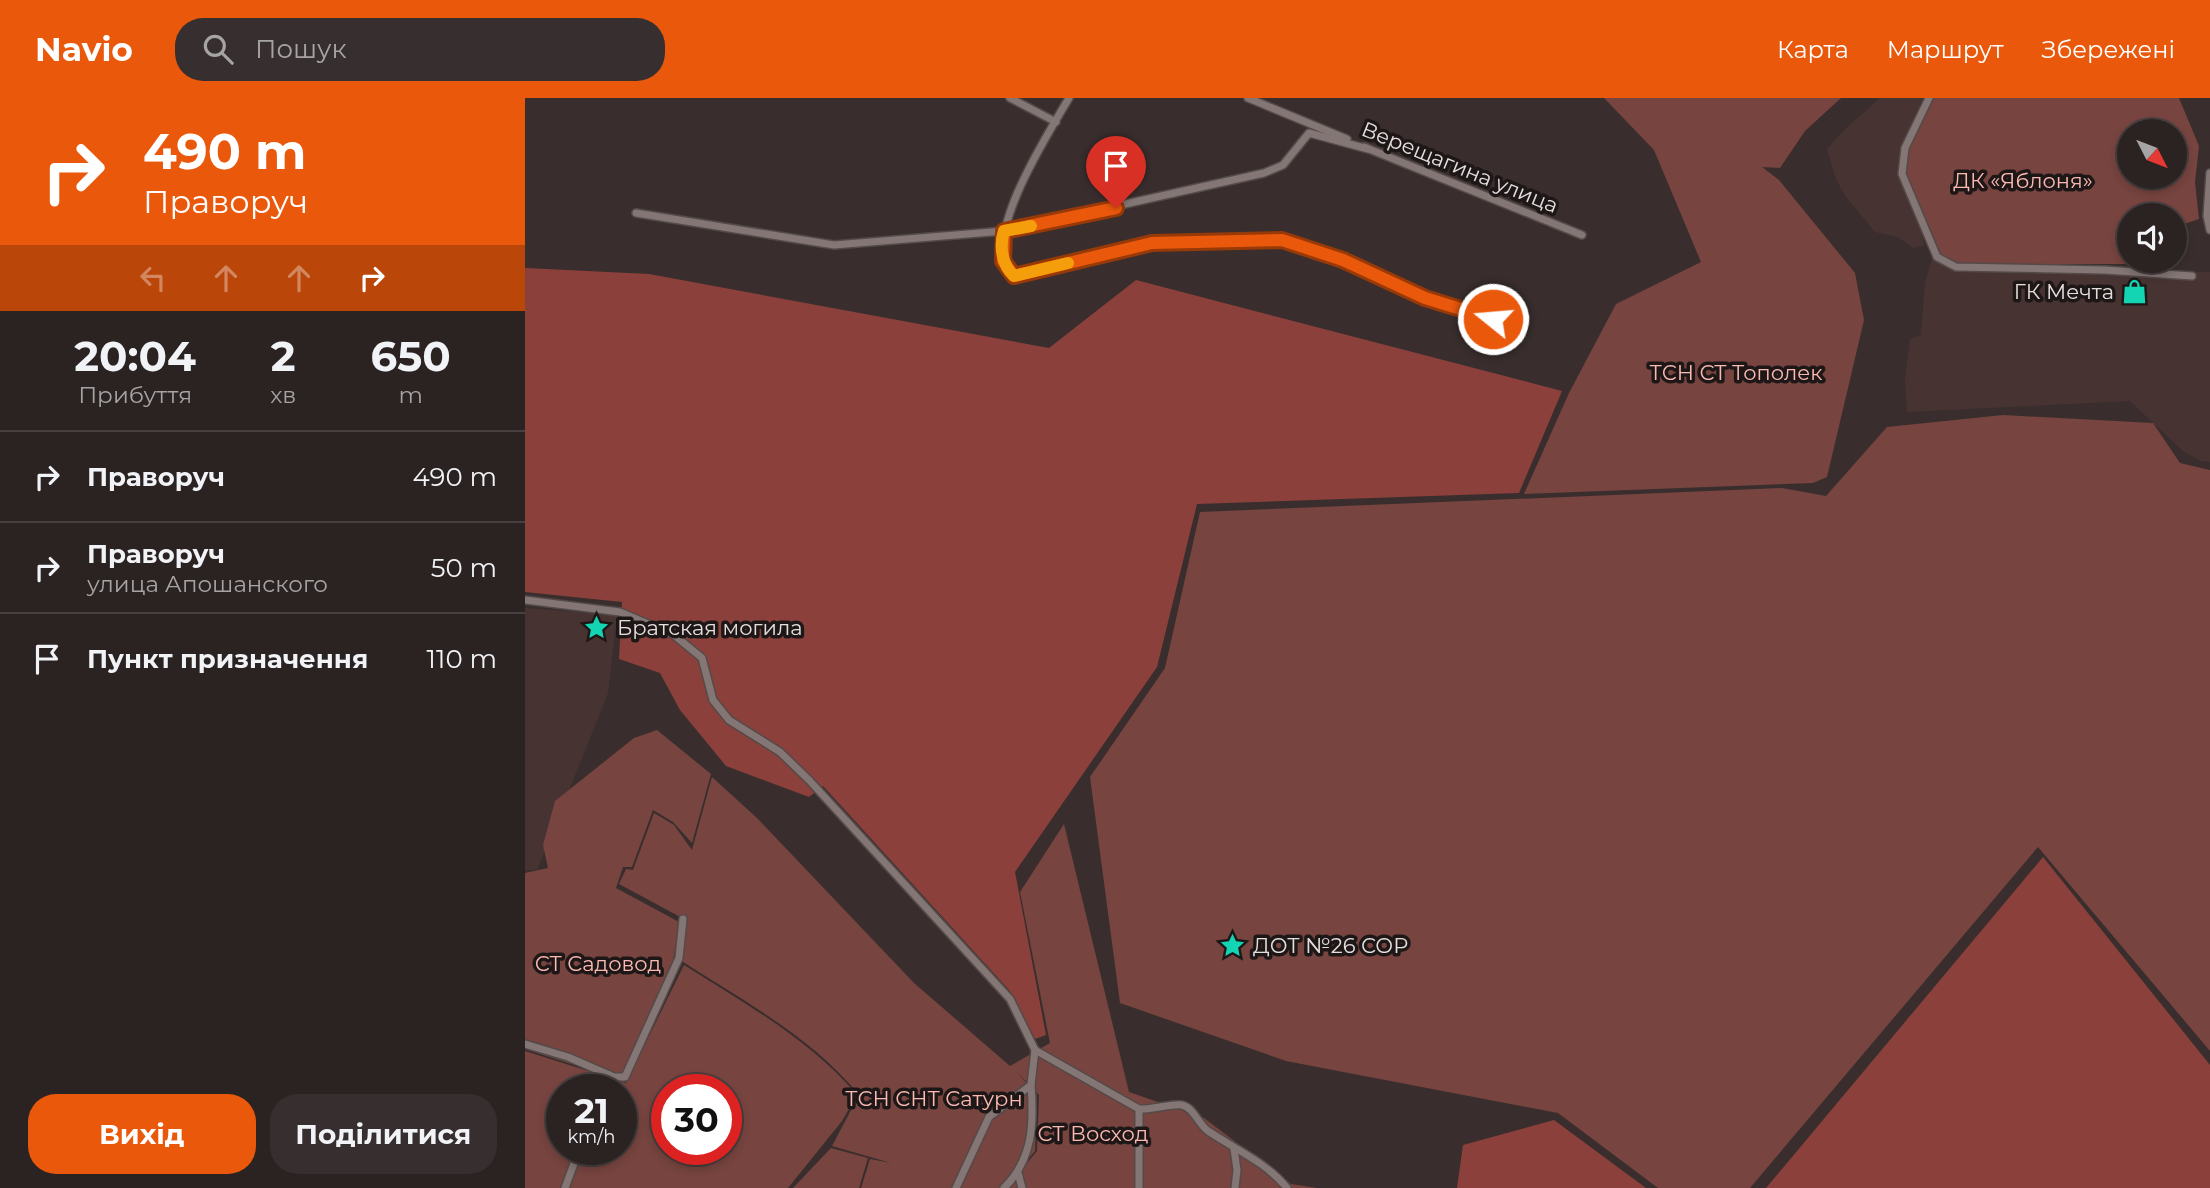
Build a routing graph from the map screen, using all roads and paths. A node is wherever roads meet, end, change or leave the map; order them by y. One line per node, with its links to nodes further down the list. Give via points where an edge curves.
1 (1010, 98): 5 (street)
2 (1069, 98): 5 (street)
3 (1248, 98): 6 (street, Верещагина улица)
4 (1929, 98): 12 (street, via 1905,148 1902,174 1937,257 1945,263)
5 (1056, 122): 10 (street, via 1024,179)
6 (1368, 149): 10 (street, via 1309,133 1283,165 1264,173); 11 (street, Верещагина улица)
7 (2210, 173): 9 (street)
8 (636, 213): 10 (street, via 834,244)
9 (2210, 230)
10 (1004, 231): 13 (street, via 1003,261 1014,276 1152,243 1282,240 1343,260 1425,298)
11 (1582, 235)
12 (2192, 276)
13 (1493, 319)
14 (525, 600): 17 (street, via 620,612 666,630 702,658 713,700 729,720 781,752 844,816 1010,999)
15 (684, 919): 19 (street, via 679,958)
16 (525, 1044): 18 (street)
17 (1035, 1050): 20 (street); 21 (street)
18 (607, 1074)
19 (626, 1074)
20 (1031, 1085): 24 (street, via 1030,1143); 26 (street, via 989,1117)
21 (1139, 1109): 22 (street, via 1180,1104); 29 (street)
22 (1234, 1149): 30 (street); 31 (street, via 1263,1165)
23 (573, 1165): 25 (street)
24 (1019, 1173): 27 (street); 28 (street)
25 (565, 1188)
26 (955, 1188)
27 (1004, 1188)
28 (1022, 1188)
29 (1139, 1188)
30 (1235, 1188)
31 (1287, 1188)

